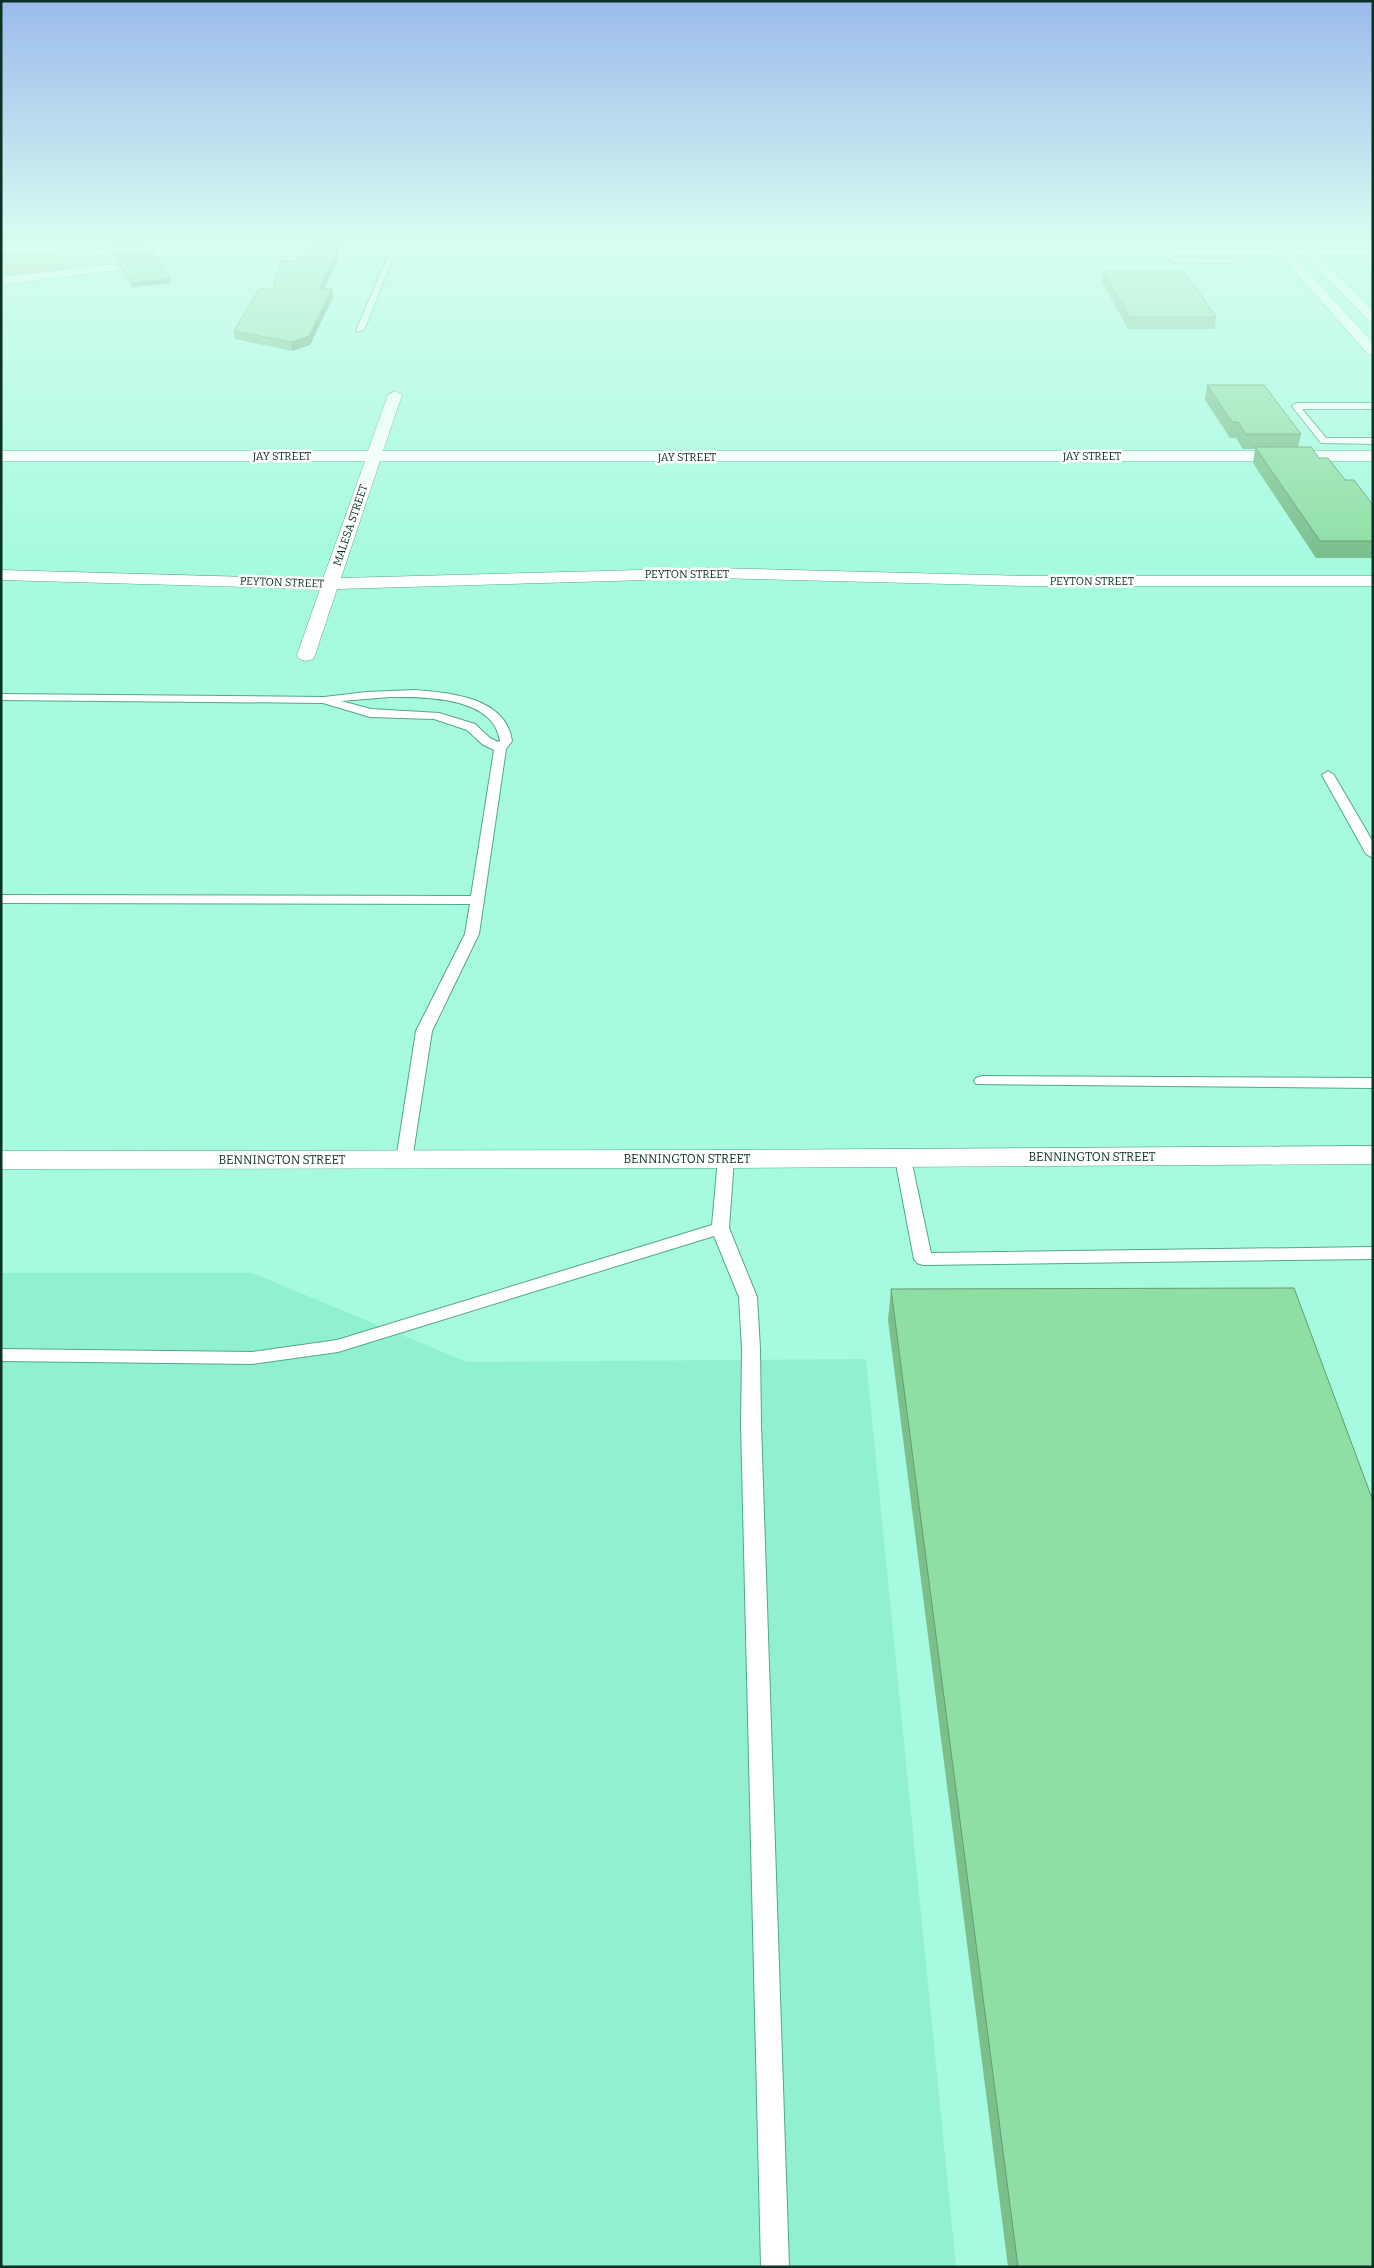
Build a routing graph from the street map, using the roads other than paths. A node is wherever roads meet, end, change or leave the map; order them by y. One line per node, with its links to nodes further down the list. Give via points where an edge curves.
1 (395, 395): 8 (street, MALESA STREET)
2 (1362, 406): 3 (lane); 4 (lane); 5 (lane, via 1296,406 1324,441)
3 (1373, 406)
4 (1373, 418)
5 (1370, 441): 6 (lane)
6 (1373, 449)
7 (1, 456): 8 (street, JAY STREET)
8 (374, 456): 9 (street, JAY STREET); 12 (street, MALESA STREET)
9 (1373, 456)
10 (1, 575): 12 (street, PEYTON STREET)
11 (1373, 581): 12 (street, PEYTON STREET, via 1028,581 705,573)
12 (330, 584): 13 (street, MALESA STREET)
13 (306, 655)
14 (1, 697): 15 (lane)
15 (324, 700): 16 (lane, via 370,712 435,715 471,727 486,741); 16 (lane, via 377,693 412,694 441,696 478,706 503,726 506,741)
16 (500, 748): 20 (lane)
17 (1328, 775): 18 (lane)
18 (1373, 854)
19 (1, 899): 20 (lane)
20 (477, 900): 27 (lane, via 472,934 424,1031)
21 (982, 1081): 22 (lane)
22 (1373, 1083)
23 (1373, 1155): 24 (street, BENNINGTON STREET)
24 (903, 1158): 25 (street, BENNINGTON STREET); 29 (lane, via 923,1259)
25 (726, 1159): 27 (street, BENNINGTON STREET); 28 (lane)
26 (1, 1160): 27 (street, BENNINGTON STREET)
27 (404, 1160)
28 (720, 1228): 30 (lane, via 338,1346 252,1358); 31 (lane, via 748,1297 752,1349 751,1424)
29 (1373, 1253)
30 (1, 1355)
31 (774, 2267)

